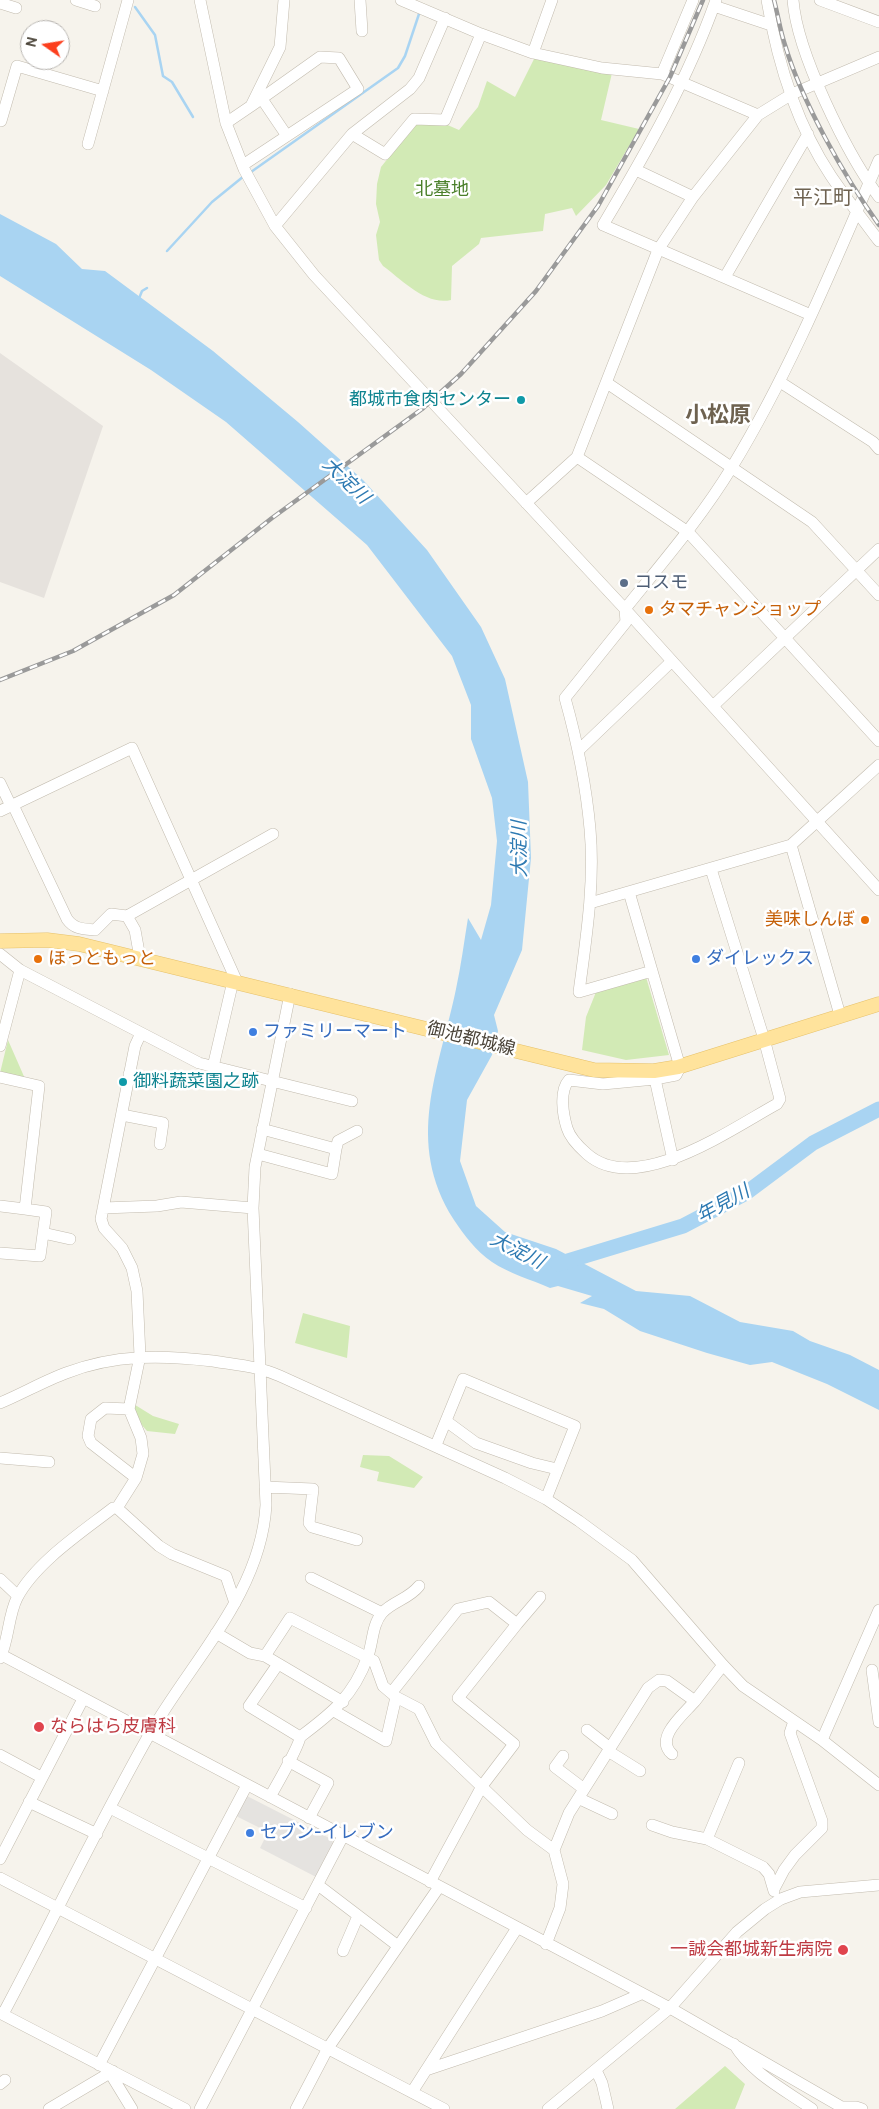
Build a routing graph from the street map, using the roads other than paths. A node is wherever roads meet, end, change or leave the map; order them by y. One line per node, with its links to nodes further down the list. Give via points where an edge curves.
1 (76, 0): 14 (street)
2 (128, 0): 26 (street)
3 (200, 0): 32 (street)
4 (284, 0): 29 (street, via 280,47)
5 (360, 0): 19 (street)
6 (400, 0): 16 (street)
7 (552, 0): 21 (street)
8 (767, 0): 18 (street)
9 (793, 0): 25 (street, via 797,28)
10 (820, 0): 17 (street)
11 (691, 1): 23 (street)
12 (0, 3): 15 (street)
13 (715, 3): 18 (street); 24 (street)
14 (95, 6)
15 (16, 8)
16 (445, 18): 20 (street); 33 (street, via 420,78)
17 (879, 22)
18 (771, 25): 27 (street)
19 (362, 31)
20 (481, 34): 21 (street); 33 (street, via 445,120 414,118 385,154)
21 (533, 52): 23 (street, via 602,68)
22 (879, 57): 25 (street)
23 (662, 74): 24 (street)
24 (682, 81): 30 (street); 39 (street)
25 (818, 82): 27 (street); 40 (street)
26 (103, 91): 31 (street, via 17,66); 36 (street)
27 (792, 94): 30 (street); 34 (street)
28 (262, 99): 29 (street); 35 (street); 35 (street, via 320,57 339,58 358,89)
29 (251, 106): 32 (street)
30 (758, 115): 41 (street)
31 (1, 122)
32 (226, 123): 38 (street)
33 (352, 134): 44 (street)
34 (808, 134): 43 (street, via 830,175); 47 (street)
35 (286, 136): 38 (street)
36 (88, 144)
37 (879, 160): 40 (street)
38 (243, 167): 44 (street)
39 (636, 170): 41 (street); 46 (street, via 603,225)
40 (869, 184): 42 (street); 43 (street)
41 (693, 197): 46 (street)
42 (879, 197)
43 (857, 212): 45 (street); 48 (street)
44 (275, 226): 54 (street, via 314,275)
45 (879, 241)
46 (658, 250): 47 (street); 50 (street)
47 (725, 277): 48 (street)
48 (812, 315): 49 (street)
49 (780, 382): 51 (street); 53 (street)
50 (607, 383): 52 (street); 53 (street)
51 (877, 441)
52 (577, 457): 54 (street); 55 (street)
53 (732, 468): 55 (street); 57 (street, via 812,522)
54 (526, 503): 59 (street)
55 (688, 532): 59 (street); 60 (street)
56 (879, 549): 57 (street)
57 (857, 571): 58 (street); 60 (street)
58 (879, 595)
59 (625, 609): 61 (street); 64 (street, via 626,622 565,698)
60 (785, 638): 62 (street); 63 (street)
61 (672, 661): 62 (street); 64 (street)
62 (713, 706): 68 (street)
63 (879, 741)
64 (580, 749): 75 (street, via 591,830)
65 (879, 765): 68 (street)
66 (0, 783): 67 (street)
67 (8, 807): 72 (street, via 132,748); 76 (street, via 71,926 95,930 111,914)
68 (818, 822): 70 (street); 73 (street)
69 (273, 834): 72 (street)
70 (791, 845): 71 (street); 85 (street)
71 (711, 869): 74 (street); 87 (street)
72 (191, 878): 76 (street); 82 (street)
73 (879, 890)
74 (629, 892): 75 (street); 81 (street)
75 (590, 903): 81 (street, via 579,992)
76 (127, 916): 79 (street, via 135,930)
77 (0, 941): 79 (main road, 御池都城線, via 63,942)
78 (0, 954): 80 (street)
79 (140, 958): 82 (main road, 御池都城線)
80 (20, 970): 86 (street); 88 (street)
81 (652, 971): 89 (street)
82 (235, 981): 83 (main road, 御池都城線); 90 (street)
83 (290, 994): 89 (main road, 御池都城線, via 594,1070 654,1071); 95 (street)
84 (879, 1004): 85 (main road, 御池都城線)
85 (840, 1015): 87 (main road, 御池都城線)
86 (141, 1033): 90 (street); 91 (street)
87 (764, 1039): 89 (main road, 御池都城線); 103 (street, via 780,1099 777,1104)
88 (0, 1046)
89 (680, 1066): 93 (street, via 676,1075)
90 (213, 1067): 95 (street)
91 (129, 1074): 94 (street); 97 (street)
92 (0, 1077): 107 (street, via 39,1086)
93 (654, 1079): 103 (street); 103 (street, via 603,1084 570,1080 565,1089 563,1114 568,1132 579,1147 594,1160 612,1168 632,1170)
94 (159, 1081)
95 (273, 1081): 96 (street); 98 (street)
96 (352, 1101)
97 (122, 1115): 100 (street, via 163,1124); 105 (street)
98 (262, 1129): 101 (street); 102 (street)
99 (357, 1131): 101 (street, via 338,1141)
100 (160, 1144)
101 (336, 1149): 102 (street, via 332,1174)
102 (258, 1154): 106 (street)
103 (673, 1160)
104 (0, 1206): 107 (street)
105 (103, 1208): 106 (street, via 181,1202); 111 (street, via 100,1219 104,1228 122,1248 132,1268 137,1291)
106 (253, 1208): 112 (street)
107 (25, 1209): 108 (street, via 46,1212)
108 (43, 1233): 109 (street); 110 (street, via 40,1256)
109 (70, 1239)
110 (0, 1253)
111 (140, 1356): 112 (street, via 173,1356); 113 (street, via 108,1360 66,1373); 114 (street)
112 (262, 1368): 116 (street); 121 (street)
113 (0, 1403)
114 (129, 1409): 120 (street, via 141,1438 143,1454); 120 (street, via 105,1408 91,1419 88,1436 91,1443)
115 (446, 1421): 116 (street); 119 (street, via 476,1442); 119 (street, via 463,1379 575,1426)
116 (436, 1445): 122 (street)
117 (0, 1458): 118 (street)
118 (49, 1462)
119 (557, 1469): 122 (street)
120 (136, 1478): 123 (street)
121 (265, 1487): 124 (street, via 313,1489 309,1522 312,1527); 130 (street, via 266,1521 262,1538)
122 (546, 1499): 140 (street, via 632,1560)
123 (118, 1508): 128 (street, via 113,1508 77,1536 42,1567); 130 (street, via 159,1546 226,1576)
124 (357, 1540)
125 (311, 1578): 131 (street)
126 (0, 1579): 128 (street)
127 (419, 1586): 131 (street, via 412,1595 395,1602)
128 (18, 1596): 135 (street)
129 (540, 1597): 133 (street)
130 (235, 1603): 134 (street)
131 (382, 1613): 137 (street, via 374,1627)
132 (878, 1616): 139 (street)
133 (517, 1624): 142 (street, via 489,1602 458,1609); 163 (street, via 458,1698 514,1744)
134 (216, 1633): 136 (street, via 250,1653); 150 (street)
135 (0, 1656): 143 (street)
136 (265, 1656): 137 (street, via 290,1618); 138 (street)
137 (368, 1657): 142 (street, via 374,1661 382,1686); 145 (street)
138 (278, 1664): 145 (street); 151 (street, via 249,1706)
139 (855, 1664): 141 (street); 152 (street)
140 (723, 1665): 144 (street); 148 (street, via 743,1686)
141 (875, 1669): 147 (street)
142 (394, 1694): 146 (street, via 386,1741); 163 (street, via 419,1709 436,1743)
143 (83, 1699): 150 (street); 160 (street)
144 (695, 1701): 153 (street, via 667,1681 659,1680 648,1688); 154 (street, via 668,1733 665,1748)
145 (344, 1702): 146 (street)
146 (334, 1712): 151 (street)
147 (879, 1719)
148 (794, 1721): 152 (street); 181 (street, via 790,1733 822,1828 789,1862)
149 (587, 1730): 153 (street)
150 (150, 1734): 161 (street); 167 (street)
151 (300, 1737): 157 (street, via 300,1744)
152 (822, 1740): 162 (street)
153 (609, 1749): 159 (street); 164 (street)
154 (672, 1754)
155 (0, 1755): 160 (street)
156 (563, 1756): 164 (street, via 554,1767)
157 (288, 1761): 165 (street); 169 (street, via 328,1783)
158 (739, 1763): 173 (street)
159 (640, 1771)
160 (42, 1778): 166 (street)
161 (247, 1785): 165 (street); 176 (street)
162 (879, 1785)
163 (482, 1786): 174 (street, via 527,1830); 178 (street)
164 (582, 1794): 168 (street); 174 (street, via 562,1825)
165 (270, 1797): 169 (street)
166 (29, 1802): 171 (street); 175 (street)
167 (110, 1808): 171 (street); 176 (street)
168 (612, 1814)
169 (310, 1818): 172 (street)
170 (652, 1825): 173 (street)
171 (96, 1834): 183 (street)
172 (343, 1836): 178 (street); 179 (street)
173 (707, 1838): 181 (street, via 762,1867 769,1874)
174 (554, 1850): 187 (street, via 563,1884 560,1908)
175 (0, 1858)
176 (208, 1858): 184 (street); 190 (street)
177 (0, 1878): 183 (street)
178 (434, 1884): 186 (street); 188 (street)
179 (318, 1885): 184 (street); 185 (street)
180 (879, 1885): 182 (street, via 800,1892)
181 (774, 1889): 182 (street)
182 (774, 1903): 192 (street, via 737,1932)
183 (59, 1908): 190 (street); 194 (street)
184 (306, 1908): 193 (street)
185 (358, 1916): 188 (street); 189 (street)
186 (517, 1928): 187 (street); 198 (street)
187 (546, 1944): 191 (street)
188 (398, 1946): 196 (street)
189 (343, 1951)
190 (155, 1958): 193 (street); 197 (street)
191 (641, 1994): 192 (street); 198 (street, via 602,2011)
192 (670, 2008): 195 (street); 199 (street)
193 (253, 2009): 196 (street); 206 (street)
194 (1, 2014): 197 (street)
195 (733, 2042): 202 (street); 211 (street, via 752,2066)
196 (328, 2048): 201 (street); 207 (street)
197 (100, 2065): 200 (street)
198 (426, 2070): 201 (street)
199 (596, 2070): 209 (street); 210 (street)
200 (112, 2072): 203 (street); 204 (street); 205 (street)
201 (412, 2092): 208 (street)
202 (844, 2108): 212 (street)
203 (49, 2109)
204 (132, 2109)
205 (185, 2109)
206 (200, 2109)
207 (296, 2109)
208 (444, 2109)
209 (548, 2109)
210 (608, 2109)
211 (812, 2109)
212 (862, 2109)

